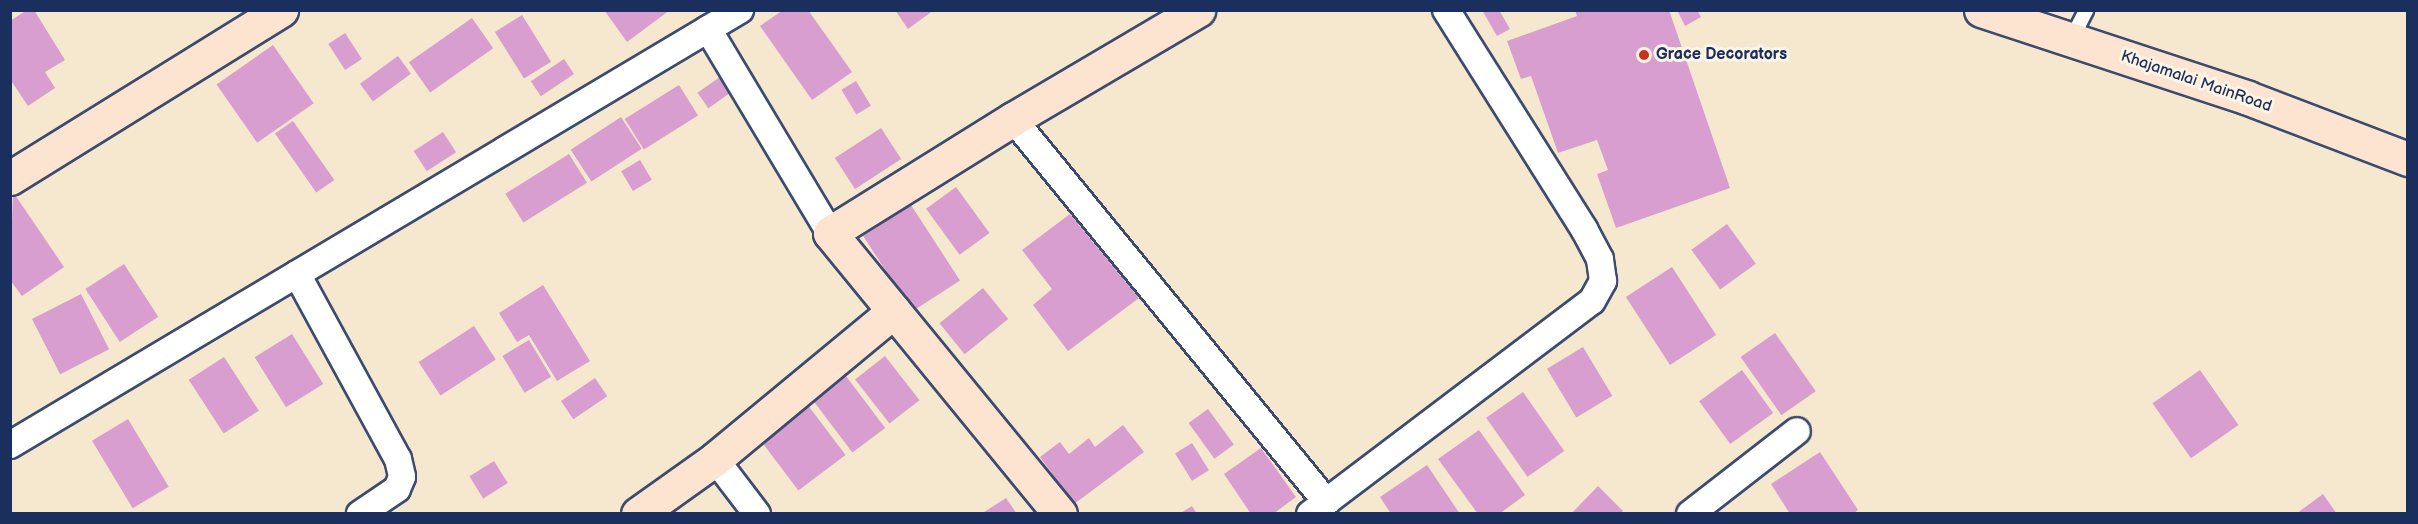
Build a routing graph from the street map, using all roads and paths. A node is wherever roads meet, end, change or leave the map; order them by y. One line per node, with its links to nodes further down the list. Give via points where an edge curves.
1 (281, 10): 11 (street)
2 (740, 10): 7 (street)
3 (1198, 10): 9 (street)
4 (1446, 10): 18 (street, via 1584,230 1600,259 1603,281 1592,301)
5 (1981, 10): 8 (street, Khajamalai MainRoad)
6 (2086, 10): 8 (lane)
7 (708, 29): 12 (street); 13 (street)
8 (2071, 40): 10 (street, Khajamalai MainRoad, via 2248,98)
9 (1013, 119): 12 (street); 18 (street)
10 (2408, 159)
11 (10, 178)
12 (830, 233): 14 (street)
13 (297, 274): 16 (street); 19 (street, via 398,459 402,477 397,489)
14 (894, 311): 17 (street); 22 (street)
15 (1797, 431): 23 (street)
16 (10, 445)
17 (716, 459): 20 (street); 21 (street)
18 (1318, 508)
19 (360, 513)
20 (638, 513)
21 (757, 513)
22 (1060, 513)
23 (1690, 513)

